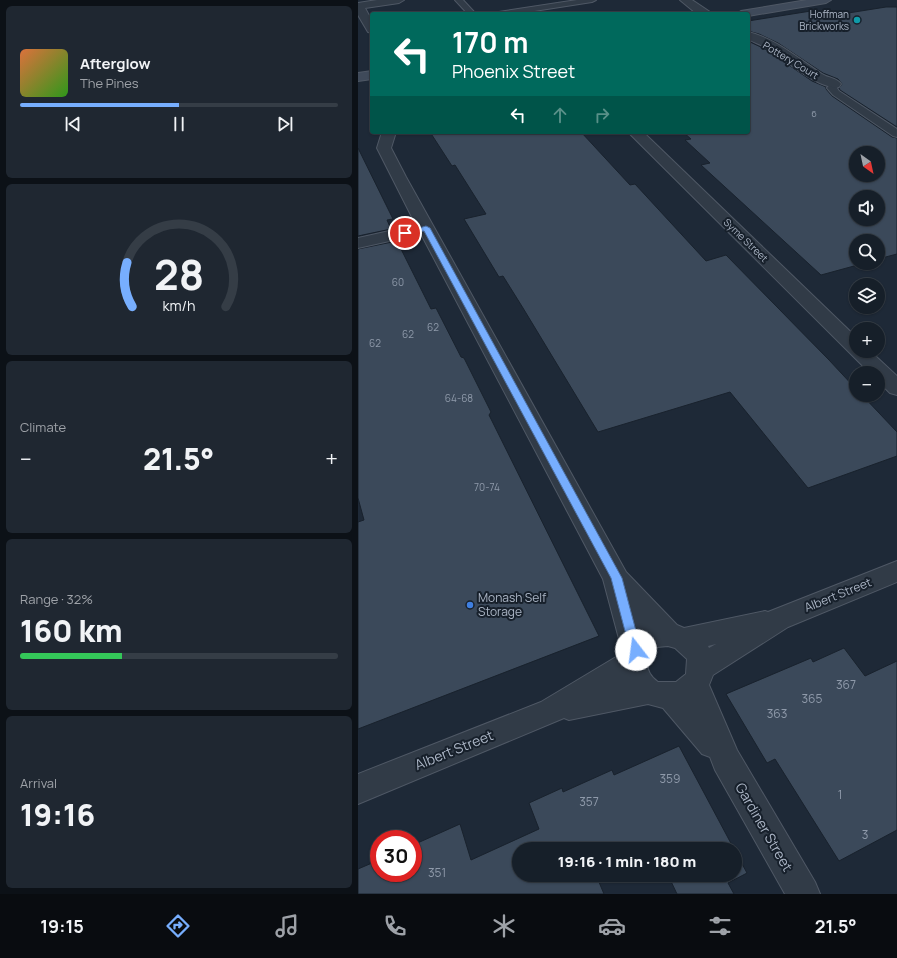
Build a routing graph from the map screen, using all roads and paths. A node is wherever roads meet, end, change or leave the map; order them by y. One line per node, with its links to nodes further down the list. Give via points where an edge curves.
1 (400, 0): 7 (street)
2 (459, 0): 10 (lane)
3 (592, 0): 11 (lane)
4 (685, 0): 12 (street)
5 (702, 0): 13 (street)
6 (826, 0): 14 (street)
7 (372, 2): 8 (street); 9 (street)
8 (358, 6): 15 (street)
9 (380, 12)
10 (470, 12)
11 (512, 12)
12 (702, 12)
13 (718, 12)
14 (750, 13)
15 (370, 27)
16 (750, 36): 19 (street, Pottery Court, via 771,46)
17 (370, 75): 18 (street)
18 (358, 77)
19 (835, 89): 22 (lane)
20 (388, 134): 23 (street, via 384,144 385,152)
21 (637, 134): 25 (street, Syme Street)
22 (897, 134)
23 (426, 228): 24 (street); 29 (street)
24 (358, 244)
25 (849, 341)
26 (866, 358): 27 (street)
27 (897, 388)
28 (897, 571): 30 (street, Albert Street)
29 (616, 578): 31 (street); 32 (street)
30 (779, 619): 31 (street, Albert Street); 33 (street, Albert Street)
31 (676, 636): 32 (street, via 649,638 641,643); 33 (street, via 692,644 698,651)
32 (634, 656): 33 (street, via 636,678 641,686); 34 (street, Albert Street)
33 (679, 684): 34 (street, Albert Street); 36 (street, Gardiner Street)
34 (551, 711): 35 (street, Albert Street)
35 (358, 789)
36 (803, 894)

